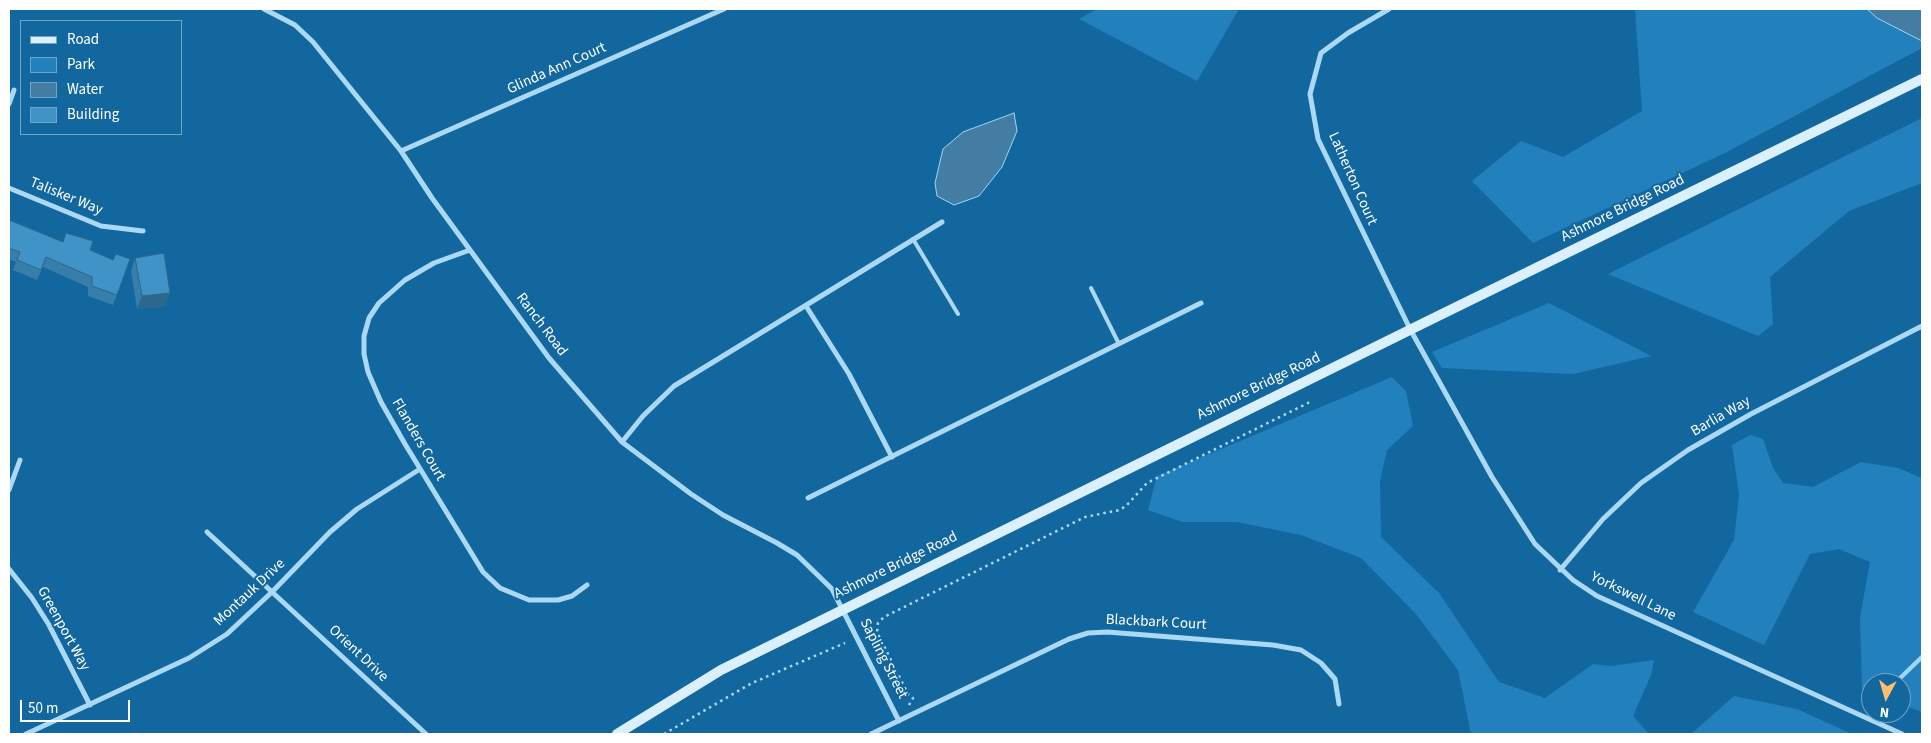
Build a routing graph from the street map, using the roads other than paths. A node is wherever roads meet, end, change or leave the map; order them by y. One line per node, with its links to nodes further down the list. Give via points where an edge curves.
1 (264, 9): 7 (street, Ranch Road, via 295,25 313,42)
2 (724, 9): 7 (street, Glinda Ann Court)
3 (1389, 9): 18 (street, Latherton Court, via 1321,53 1310,94 1318,139)
4 (1922, 79): 18 (main road, Ashmore Bridge Road)
5 (14, 90): 6 (street)
6 (9, 104)
7 (400, 151): 12 (street, Ranch Road)
8 (9, 188): 10 (street, Talisker Way, via 100,226)
9 (942, 222): 11 (street)
10 (143, 231)
11 (913, 240): 15 (street); 16 (lane)
12 (470, 250): 20 (street, Ranch Road, via 549,358); 23 (street, Flanders Court, via 434,263 405,280 379,303 366,327 363,345 368,372 381,402)
13 (1091, 288): 19 (lane)
14 (1201, 303): 19 (street)
15 (806, 306): 20 (street, via 674,386); 21 (street, via 849,374)
16 (958, 314)
17 (1922, 326): 28 (street, Barlia Way, via 1688,450 1641,482 1603,519)
18 (1410, 329): 28 (street, Yorkswell Lane, via 1492,477 1535,544); 31 (main road, Ashmore Bridge Road)
19 (1119, 344): 21 (street)
20 (622, 442): 31 (street, Ranch Road, via 722,515 797,555 832,589)
21 (892, 457): 25 (street)
22 (20, 460): 24 (street)
23 (420, 469): 29 (street, Flanders Court, via 483,572 500,588 514,595 543,601 572,596); 30 (street, Montauk Drive, via 350,515)
24 (9, 490)
25 (808, 498)
26 (207, 532): 30 (street, Orient Drive)
27 (9, 569): 33 (street, Greenport Way, via 49,624)
28 (1560, 570): 39 (street, Yorkswell Lane, via 1597,596)
29 (587, 585)
30 (272, 592): 33 (street, Montauk Drive, via 244,620 208,646); 36 (street, Orient Drive)
31 (844, 608): 34 (street, Sapling Street); 37 (main road, Ashmore Bridge Road, via 720,670)
32 (1339, 704): 34 (street, Blackbark Court, via 1335,679 1301,650 1107,632 1069,639)
33 (90, 705): 35 (street, Montauk Drive)
34 (899, 721): 38 (street, Blackbark Court)
35 (26, 734)
36 (426, 734)
37 (617, 734)
38 (871, 734)
39 (1902, 734)

